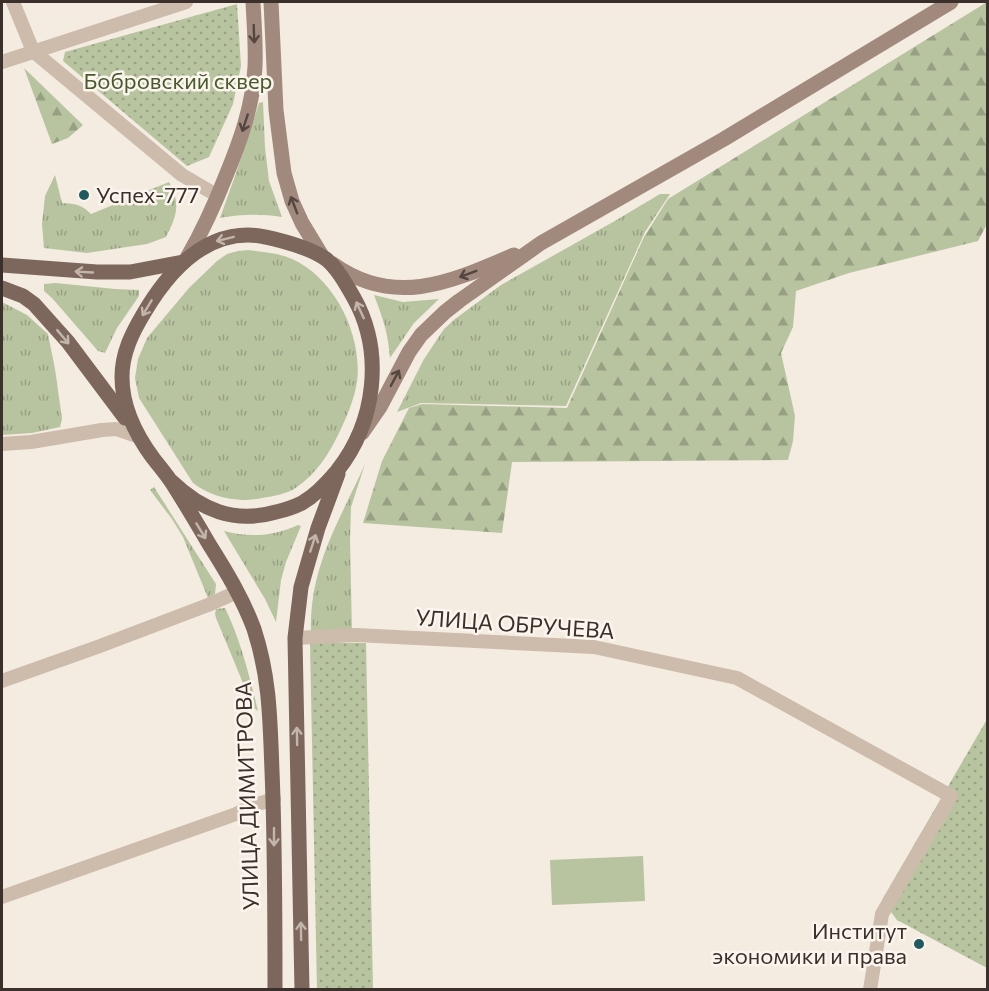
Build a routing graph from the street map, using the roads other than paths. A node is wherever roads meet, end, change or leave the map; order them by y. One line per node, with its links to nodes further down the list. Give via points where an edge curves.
1 (13, 2): 6 (street)
2 (186, 2): 6 (street)
3 (253, 2): 8 (street, УЛИЦА ДИМИТРОВА, one-way to 8, via 255,66 250,107)
4 (271, 2): 10 (street, УЛИЦА ДИМИТРОВА, one-way to 4, via 302,223 284,173 276,110)
5 (951, 2): 9 (street, via 724,139)
6 (33, 51): 7 (street); 8 (street, via 182,175)
7 (2, 62)
8 (218, 196): 11 (street, УЛИЦА ДИМИТРОВА)
9 (541, 243): 10 (street, one-way to 10, via 457,278 421,287 364,282); 16 (street, one-way to 9, via 421,335 459,301)
10 (325, 259): 11 (main road, УЛИЦА ДИМИТРОВА, one-way to 11, via 294,244 249,235 215,241); 16 (main road, УЛИЦА ДИМИТРОВА, one-way to 10, via 370,399 371,350 361,311 343,279)
11 (185, 260): 12 (main road, one-way to 12, via 130,272); 14 (main road, УЛИЦА ДИМИТРОВА, one-way to 14, via 145,311 124,355 124,401)
12 (2, 265)
13 (2, 288): 14 (main road, one-way to 14, via 34,304)
14 (139, 437): 15 (street, via 116,429); 18 (main road, УЛИЦА ДИМИТРОВА)
15 (2, 444)
16 (354, 445): 17 (main road, УЛИЦА ДИМИТРОВА)
17 (341, 465): 18 (main road, УЛИЦА ДИМИТРОВА, via 322,489 302,503 250,517 207,508); 20 (main road, УЛИЦА ДИМИТРОВА, one-way to 17, via 300,587)
18 (171, 481): 19 (main road, УЛИЦА ДИМИТРОВА, one-way to 19)
19 (237, 592): 21 (street); 22 (main road, УЛИЦА ДИМИТРОВА, via 253,628 266,674)
20 (295, 638): 25 (main road, УЛИЦА ДИМИТРОВА, one-way to 20); 26 (street, УЛИЦА ОБРУЧЕВА, via 356,635 594,646 737,678 951,796 882,914)
21 (2, 681)
22 (274, 799): 23 (street); 24 (main road, УЛИЦА ДИМИТРОВА, one-way to 24)
23 (2, 897)
24 (275, 990)
25 (302, 990)
26 (870, 990)

